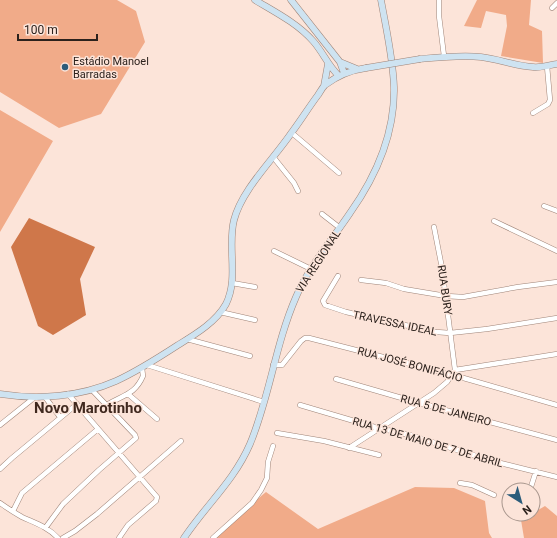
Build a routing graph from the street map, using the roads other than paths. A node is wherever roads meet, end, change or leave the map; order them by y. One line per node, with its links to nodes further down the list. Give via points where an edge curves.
1 (257, 0): 9 (main road, via 300,29 318,46)
2 (291, 0): 8 (main road)
3 (380, 0): 25 (main road, VIA REGIONAL, via 394,86 391,127 372,178)
4 (439, 0): 7 (street)
5 (557, 3): 6 (street)
6 (552, 8)
7 (444, 56): 11 (main road, via 480,57 516,65); 12 (main road, bridge)
8 (340, 62): 12 (main road); 13 (main road)
9 (328, 64): 13 (main road); 14 (main road)
10 (557, 64): 11 (main road)
11 (547, 66): 15 (street, via 550,100)
12 (357, 69): 13 (main road)
13 (342, 75): 14 (main road)
14 (324, 86): 16 (main road)
15 (534, 113)
16 (292, 133): 17 (main road); 18 (street)
17 (274, 158): 19 (street); 32 (main road, via 244,197 234,218)
18 (339, 173)
19 (298, 191)
20 (544, 206): 21 (street)
21 (557, 212)
22 (322, 214): 25 (street)
23 (494, 221): 27 (street)
24 (434, 227): 34 (street, RUA BURY)
25 (340, 228): 28 (main road, VIA REGIONAL)
26 (274, 251): 28 (street)
27 (557, 251)
28 (311, 269): 42 (main road, VIA REGIONAL, via 290,311)
29 (338, 276): 38 (street, TRAVESSA IDEAL, via 323,301 324,305 346,312)
30 (361, 280): 34 (street)
31 (557, 282): 34 (street, via 463,297)
32 (232, 283): 33 (street); 35 (main road, via 229,296)
33 (254, 287)
34 (446, 296): 38 (street, RUA BURY)
35 (220, 312): 37 (street); 39 (main road)
36 (557, 318): 38 (street, TRAVESSA IDEAL)
37 (255, 320)
38 (450, 333): 44 (street, RUA BURY)
39 (187, 339): 41 (street); 43 (main road)
40 (557, 354): 44 (street)
41 (250, 356)
42 (273, 365): 45 (street, RUA JOSÉ BONIFÁCIO, via 282,365 301,341 310,338); 53 (main road, VIA REGIONAL)
43 (144, 366): 47 (main road); 50 (street, via 144,376); 53 (street)
44 (456, 370): 45 (street)
45 (453, 375): 54 (street); 58 (street, RUA JOSÉ BONIFÁCIO)
46 (336, 379): 54 (street, RUA 5 DE JANEIRO)
47 (92, 390): 49 (main road); 56 (street)
48 (0, 394): 52 (main road)
49 (68, 394): 51 (main road); 55 (street)
50 (128, 394): 56 (street); 60 (street)
51 (45, 396): 52 (main road); 59 (street)
52 (35, 397): 61 (street)
53 (264, 402): 84 (main road, VIA REGIONAL, via 240,464 226,486)
54 (419, 403): 63 (street); 65 (street, RUA 5 DE JANEIRO)
55 (77, 404): 59 (street); 62 (street)
56 (107, 405): 69 (street, via 135,435 135,440)
57 (300, 405): 63 (street, RUA 13 DE MAIO DE 7 DE ABRIL)
58 (557, 405)
59 (60, 417): 71 (street)
60 (157, 420)
61 (0, 425)
62 (98, 428): 69 (street); 79 (street, via 22,493)
63 (378, 428): 68 (street); 72 (street, RUA 13 DE MAIO DE 7 DE ABRIL)
64 (277, 434): 68 (street, via 324,441)
65 (557, 440)
66 (181, 441): 73 (street)
67 (273, 446): 85 (street, via 267,478 261,490 252,503)
68 (349, 448): 70 (street)
69 (120, 453): 73 (street); 80 (street, via 63,504)
70 (379, 455)
71 (0, 469)
72 (536, 471): 74 (street, RUA 13 DE MAIO DE 7 DE ABRIL); 75 (street)
73 (140, 476): 82 (street, via 97,514); 83 (street, via 158,497)
74 (557, 477)
75 (533, 482)
76 (460, 483): 77 (street, via 472,485)
77 (494, 495)
78 (0, 504): 79 (street)
79 (13, 511): 80 (street)
80 (46, 527): 81 (street)
81 (58, 538)
82 (63, 538)
83 (118, 538)
84 (184, 538)
85 (212, 538)

